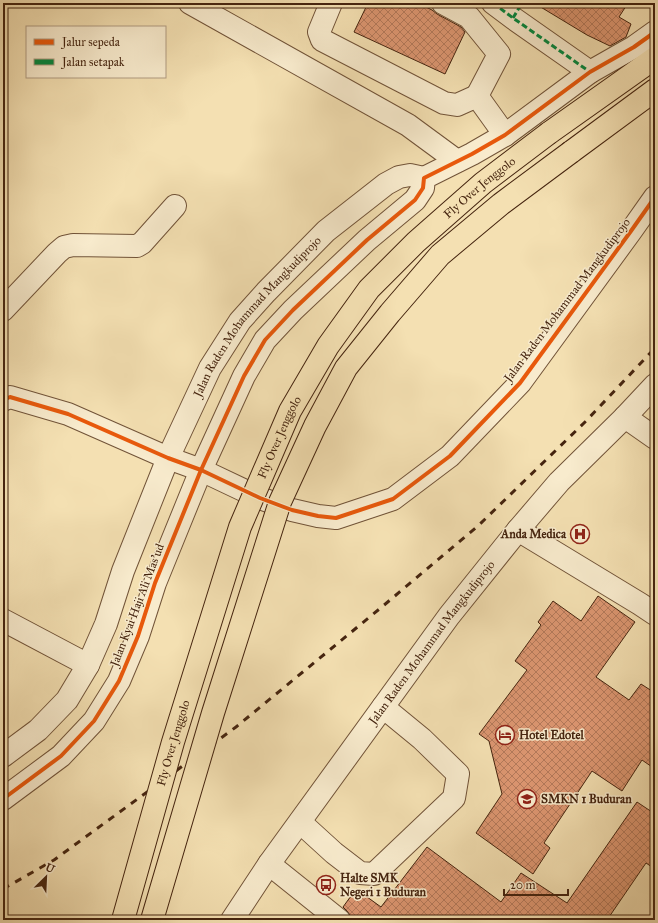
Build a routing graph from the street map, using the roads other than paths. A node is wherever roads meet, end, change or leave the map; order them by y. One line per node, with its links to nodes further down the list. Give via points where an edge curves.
1 (190, 3): 12 (street, via 408,125)
2 (332, 3): 10 (street, via 318,32 322,40 444,103 457,105)
3 (443, 3): 10 (street, via 469,17 499,54)
4 (493, 3): 5 (street)
5 (518, 10): 8 (street)
6 (655, 32): 8 (street)
7 (655, 58): 32 (highway, Fly Over Jenggolo, bridge, via 549,133 484,183 416,242 369,289 328,346 290,411 240,527 173,742)
8 (590, 72): 11 (street)
9 (655, 90): 33 (highway, bridge, via 501,204 440,255 346,368 315,426 280,502 213,713)
10 (477, 96): 11 (street)
11 (504, 135): 12 (street)
12 (457, 161): 13 (street)
13 (424, 178): 21 (street, Jalan Raden Mohammad Mangkudiprojo, via 410,175 386,184 326,231 266,292 240,321 210,368); 22 (street, Jalan Raden Mohammad Mangkudiprojo, via 423,188 414,200 367,240 265,340 244,376)
14 (655, 197): 22 (street, Jalan Raden Mohammad Mangkudiprojo, via 520,383 450,456 393,499 336,518 318,516 260,498)
15 (175, 206): 16 (street, via 137,246 64,247)
16 (3, 310)
17 (655, 385): 19 (street, Jalan Raden Mohammad Mangkudiprojo)
18 (5, 395): 21 (street, via 68,414)
19 (626, 417): 20 (street); 23 (street, Jalan Raden Mohammad Mangkudiprojo, via 559,482)
20 (655, 438)
21 (168, 458): 22 (street, Jalan Raden Mohammad Mangkudiprojo); 26 (street, Jalan Kyai Haji Ali Mas'ud, via 123,571 106,624)
22 (200, 470): 29 (street, Jalan Kyai Haji Ali Mas'ud, via 119,681 94,721 61,756)
23 (518, 530): 24 (street); 27 (street, Jalan Raden Mohammad Mangkudiprojo, via 449,616)
24 (655, 614)
25 (3, 620): 26 (street)
26 (88, 665): 28 (street, Jalan Kyai Haji Ali Mas'ud, via 67,700 38,730)
27 (383, 707): 30 (street, Jalan Raden Mohammad Mangkudiprojo); 30 (street, via 422,739 458,774 454,798 374,874 360,873)
28 (3, 756)
29 (3, 799)
30 (300, 822): 31 (street, Jalan Raden Mohammad Mangkudiprojo)
31 (269, 864): 34 (street, Jalan Raden Mohammad Mangkudiprojo); 35 (street)
32 (123, 920)
33 (152, 920)
34 (232, 920)
35 (339, 920)

